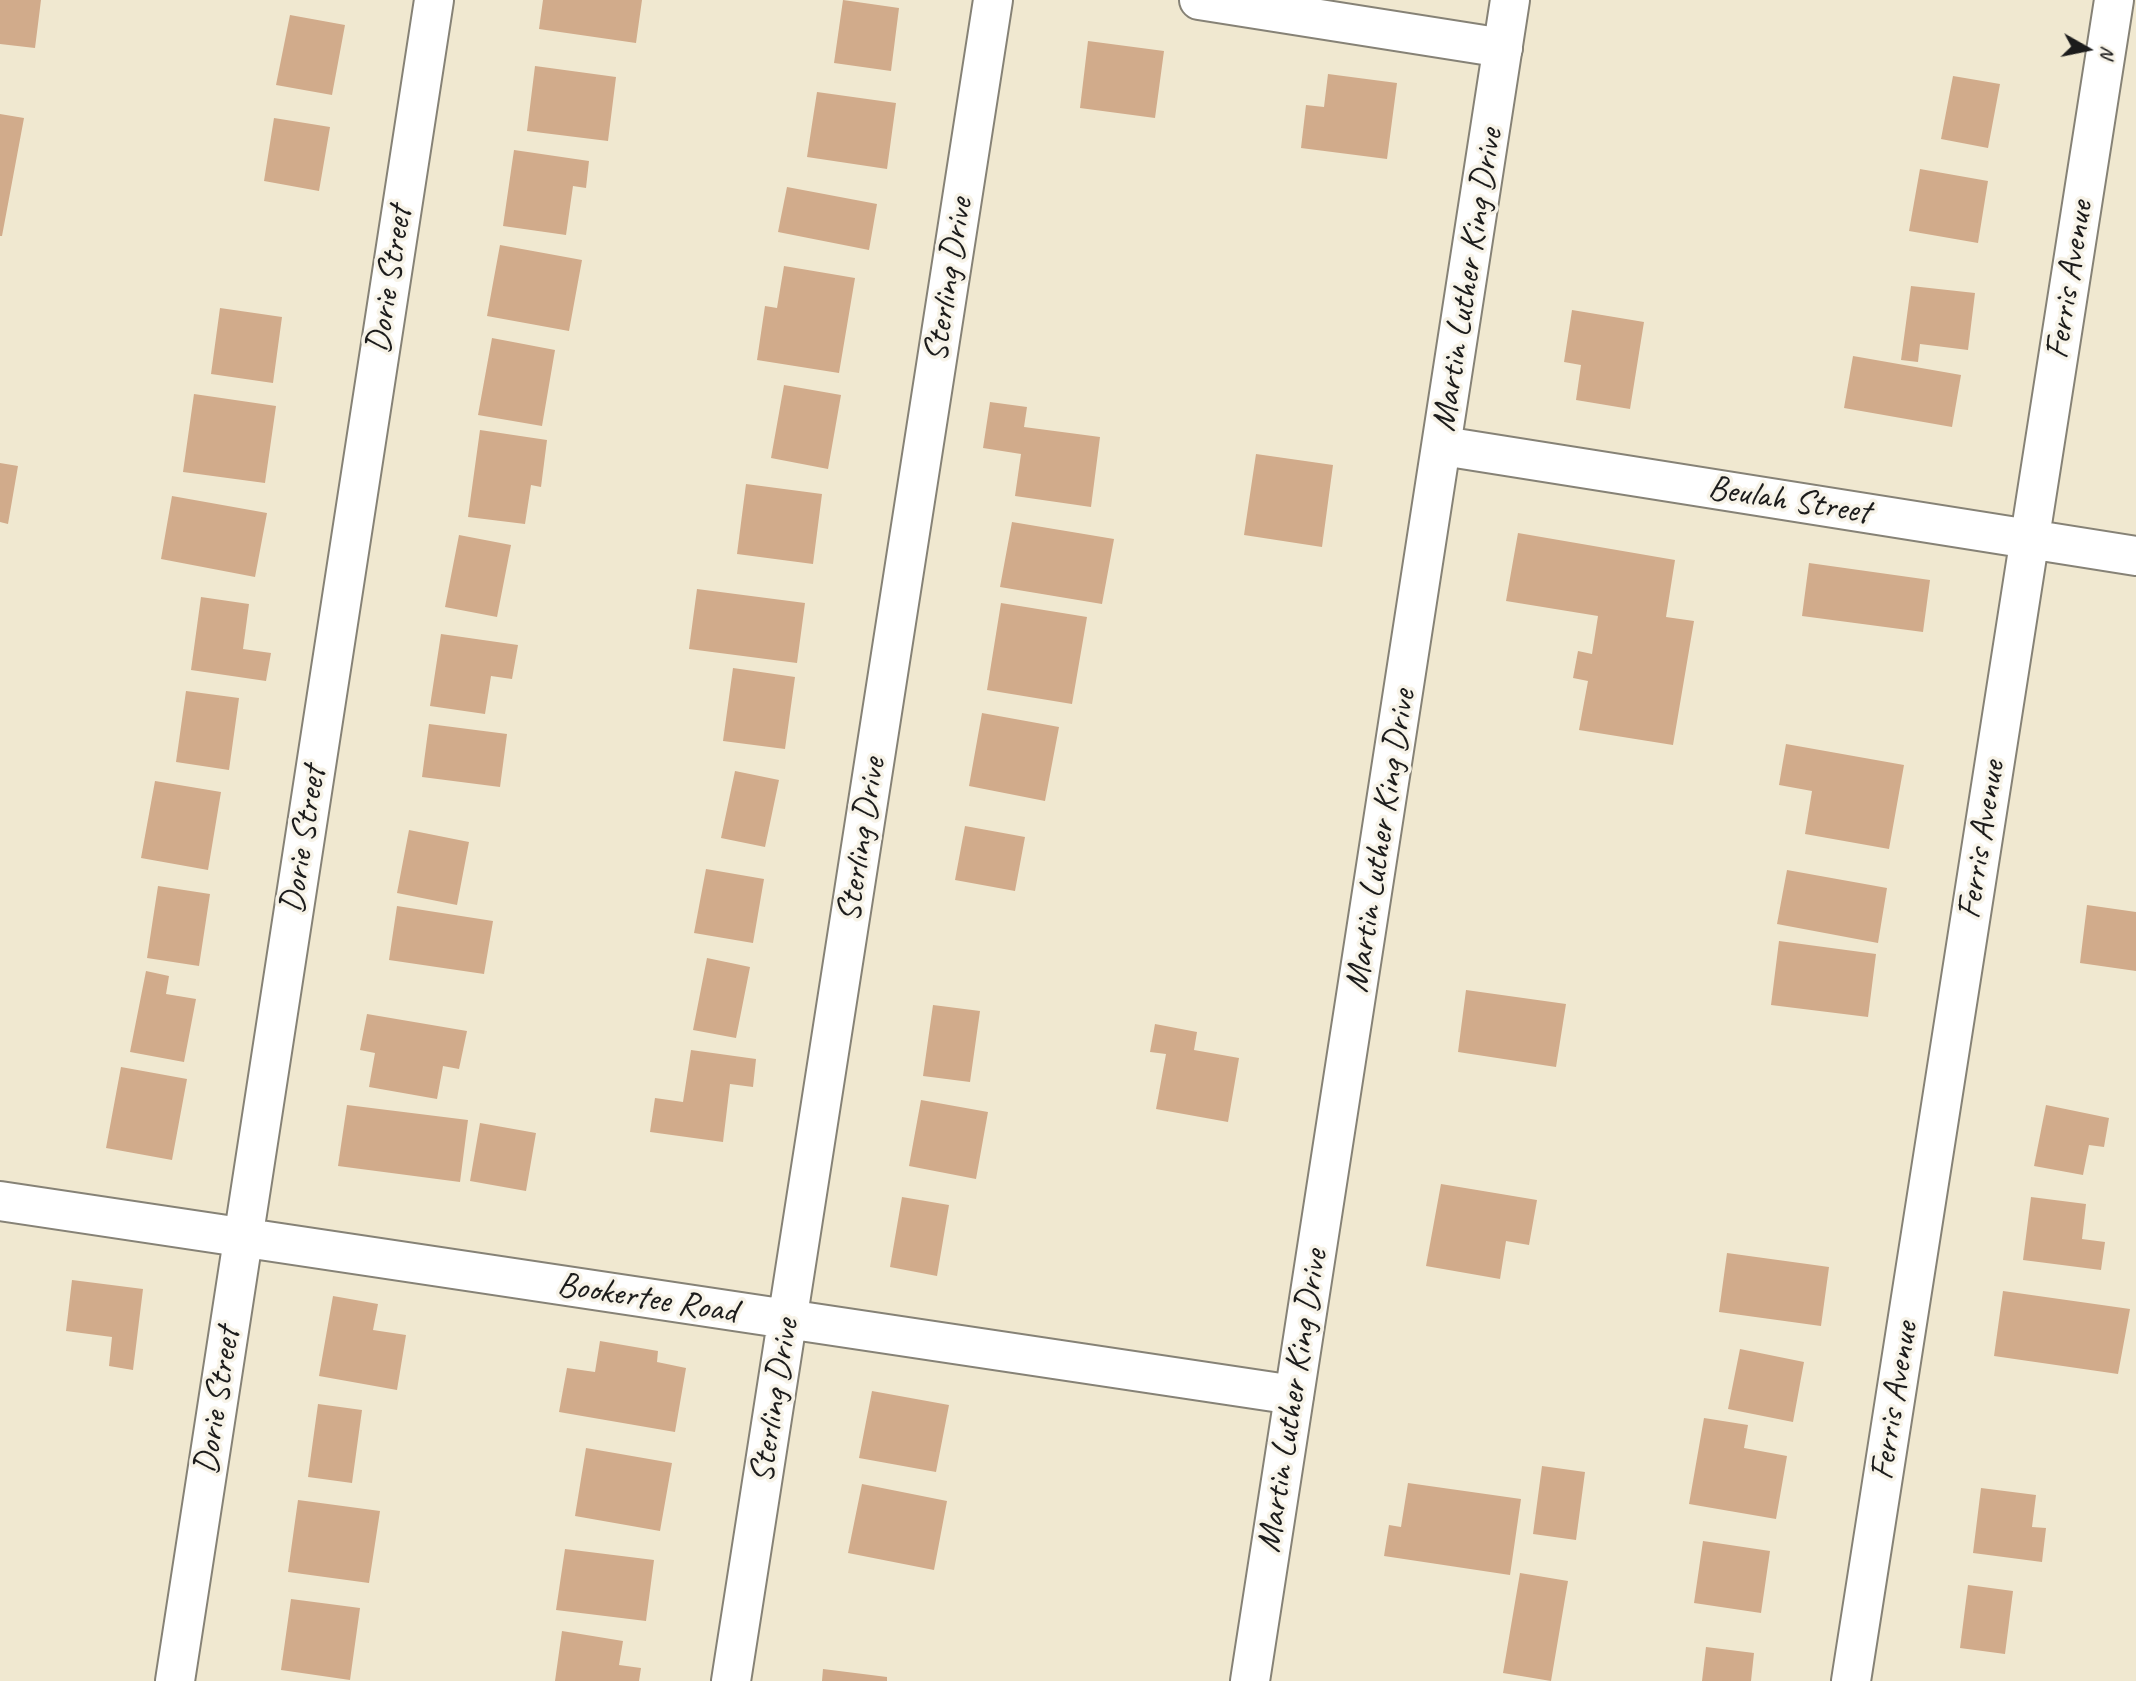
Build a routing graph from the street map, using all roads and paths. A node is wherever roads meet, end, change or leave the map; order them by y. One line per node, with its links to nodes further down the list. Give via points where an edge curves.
1 (434, 0): 11 (street, Dorie Street)
2 (993, 0): 12 (street, Sterling Drive)
3 (1199, 0): 6 (street)
4 (1510, 0): 6 (street, Martin Luther King Drive)
5 (2114, 0): 8 (street, Ferris Avenue)
6 (1503, 48): 7 (street, Martin Luther King Drive)
7 (1443, 446): 8 (street, Beulah Street); 13 (street, Martin Luther King Drive)
8 (2029, 540): 9 (street, Beulah Street); 17 (street, Ferris Avenue)
9 (2136, 556)
10 (0, 1201): 11 (street, Bookertee Road)
11 (243, 1238): 12 (street, Bookertee Road); 14 (street, Dorie Street)
12 (787, 1321): 13 (street, Bookertee Road); 15 (street, Sterling Drive)
13 (1294, 1395): 16 (street, Martin Luther King Drive)
14 (175, 1681)
15 (731, 1681)
16 (1250, 1681)
17 (1851, 1681)

